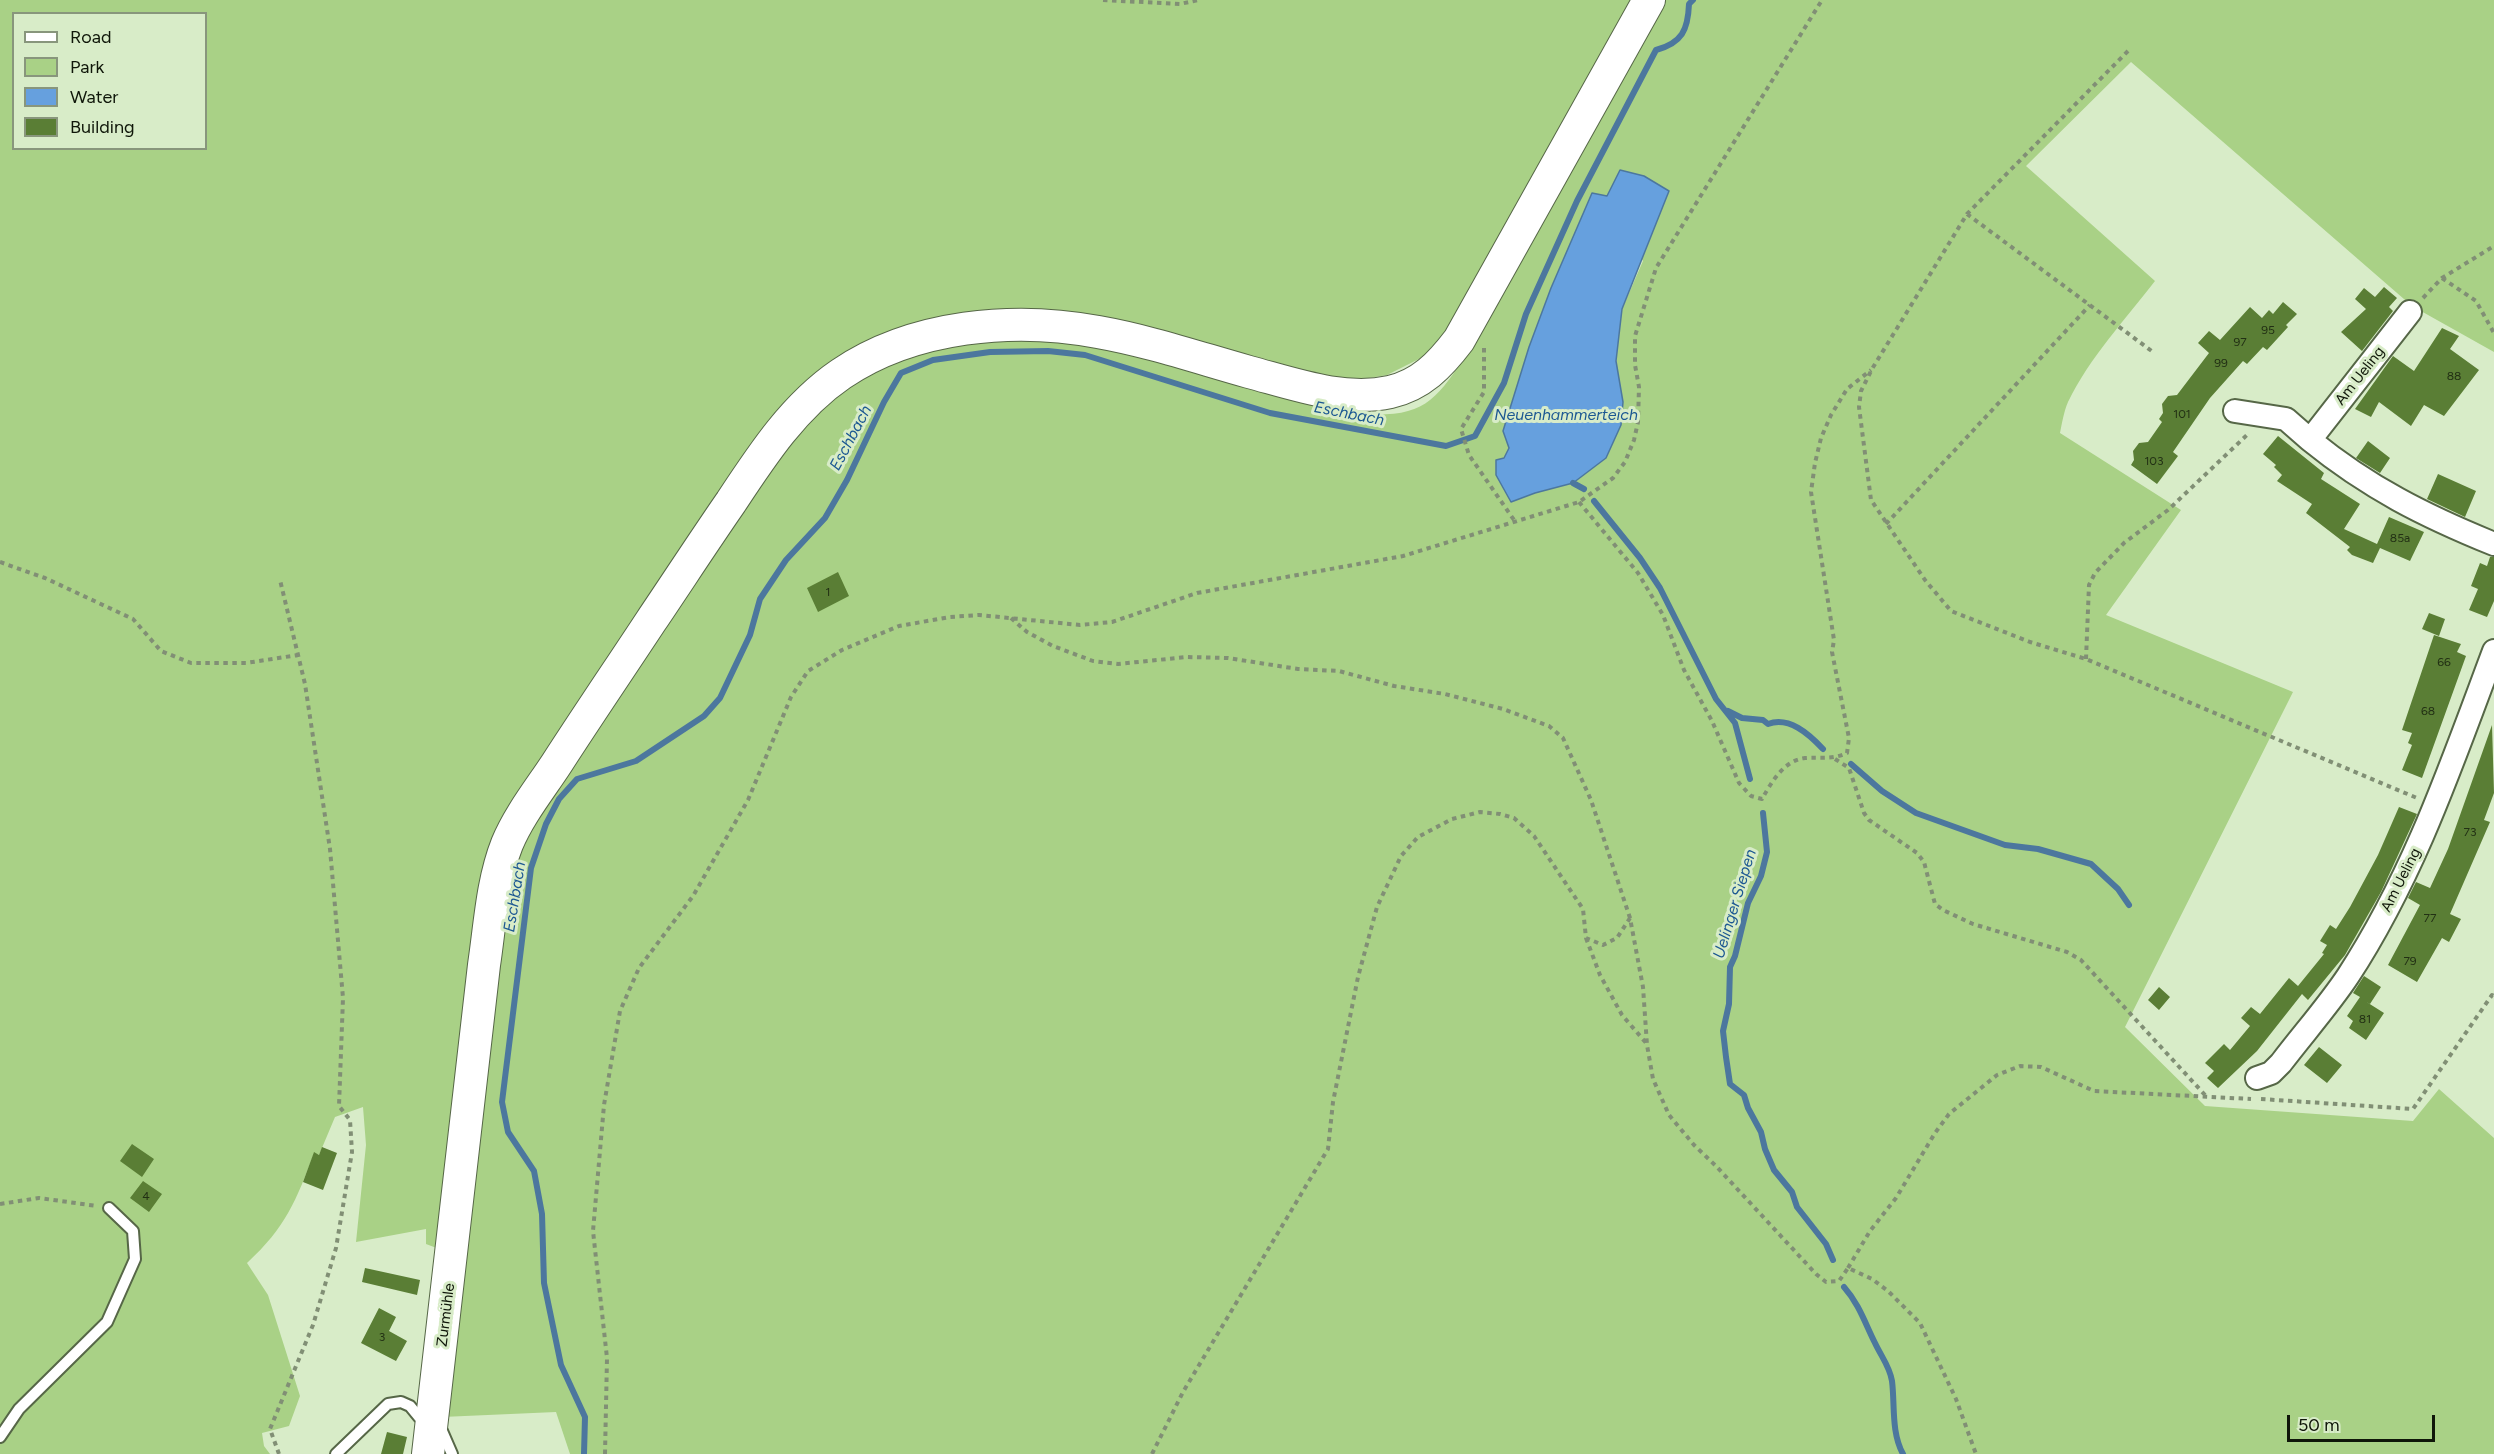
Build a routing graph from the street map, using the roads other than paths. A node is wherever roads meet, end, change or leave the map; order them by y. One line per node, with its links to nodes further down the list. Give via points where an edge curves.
1 (1649, 0): 10 (main road, Zurmühle, via 1459,340 1431,372 1411,385 1391,392 1334,393 1103,333 1008,326 951,331 886,349 845,371 804,405 771,443 540,788 508,842 496,886 486,953)
2 (2410, 312): 4 (street, Am Ueling)
3 (2235, 411): 4 (street, via 2286,419)
4 (2310, 440): 5 (street, via 2384,492 2435,520)
5 (2494, 544)
6 (2494, 651): 7 (street, Am Ueling, via 2436,806 2402,880 2348,977)
7 (2257, 1088)
8 (109, 1208): 9 (lane, via 133,1231 135,1259 107,1322 19,1409)
9 (0, 1437)
10 (430, 1439): 11 (lane, via 419,1417 406,1403 393,1402); 12 (lane, via 442,1431)
11 (336, 1454)
12 (452, 1454)

